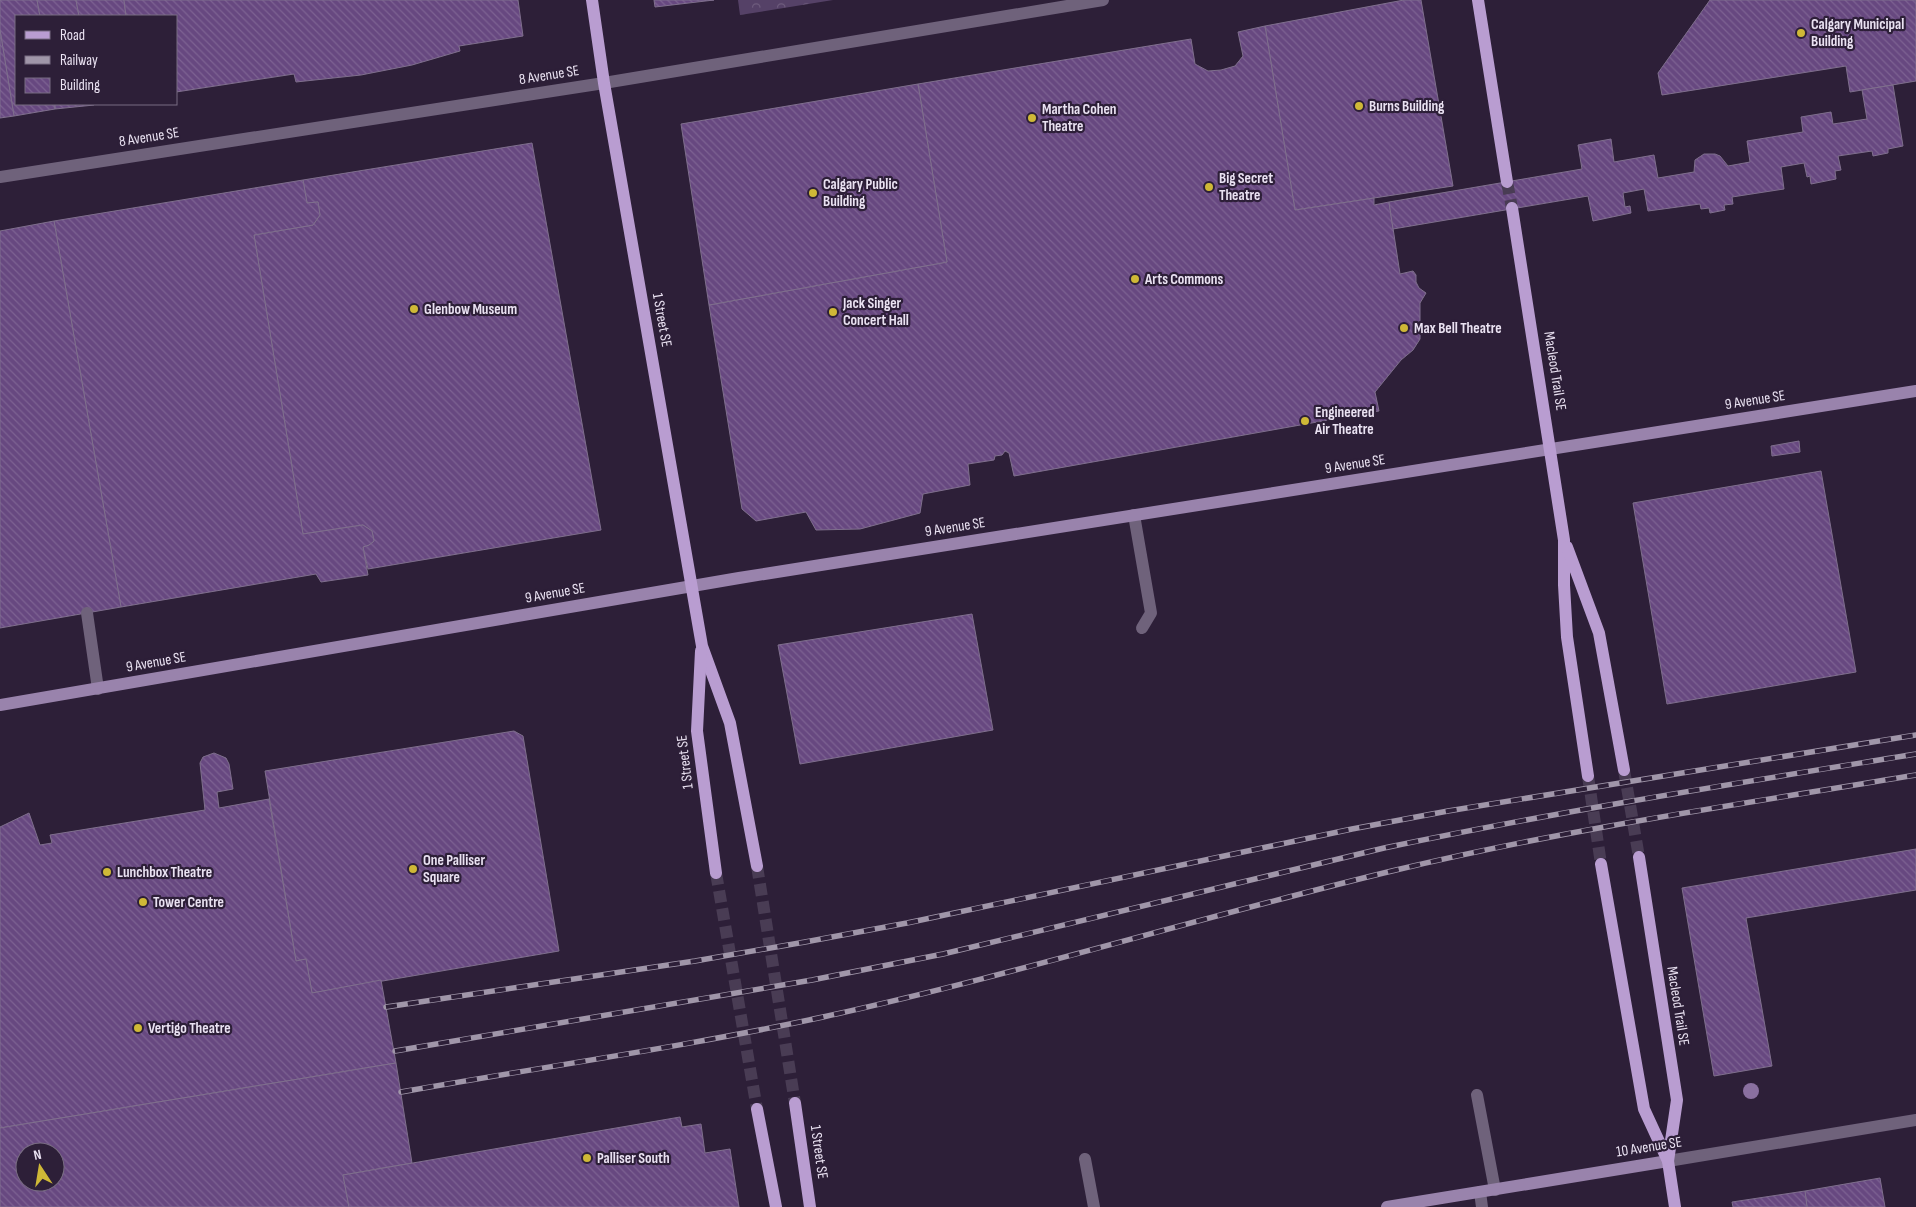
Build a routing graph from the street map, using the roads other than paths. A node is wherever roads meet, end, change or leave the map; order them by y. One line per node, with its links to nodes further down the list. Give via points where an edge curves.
1 (592, 0): 4 (main road, 1 Street SE)
2 (1103, 0): 4 (street, 8 Avenue SE)
3 (1478, 0): 6 (main road)
4 (604, 83): 5 (street, 8 Avenue SE); 12 (main road, 1 Street SE)
5 (0, 177)
6 (1507, 182)
7 (1512, 208): 9 (main road, Macleod Trail SE)
8 (1916, 391): 9 (main road, 9 Avenue SE)
9 (1551, 449): 10 (main road, 9 Avenue SE); 11 (main road, Macleod Trail SE)
10 (1134, 515): 12 (main road, 9 Avenue SE); 14 (street, via 1151,613)
11 (1564, 540): 18 (main road, Macleod Trail SE, via 1599,633); 19 (main road, Macleod Trail SE, via 1567,637)
12 (692, 586): 15 (main road, 1 Street SE); 16 (main road, 9 Avenue SE)
13 (87, 613): 16 (street)
14 (1142, 628)
15 (702, 646): 22 (main road, 1 Street SE, via 730,723); 23 (main road, 1 Street SE, via 697,732)
16 (98, 689): 17 (main road, 9 Avenue SE)
17 (0, 706)
18 (1624, 770)
19 (1588, 776)
20 (1639, 857): 29 (main road, Macleod Trail SE, via 1677,1100)
21 (1601, 864): 29 (main road, Macleod Trail SE, via 1644,1109)
22 (757, 866)
23 (716, 873)
24 (1477, 1095): 30 (street)
25 (795, 1102): 33 (main road, 1 Street SE)
26 (757, 1109): 32 (main road)
27 (1916, 1120): 29 (street, 10 Avenue SE)
28 (1085, 1159): 34 (street)
29 (1668, 1161): 30 (main road, 10 Avenue SE); 37 (main road, Macleod Trail SE)
30 (1495, 1190): 31 (main road, 10 Avenue SE)
31 (1480, 1192): 35 (main road, 10 Avenue SE); 36 (street)
32 (776, 1207)
33 (810, 1207)
34 (1094, 1207)
35 (1387, 1207)
36 (1482, 1207)
37 (1675, 1207)

